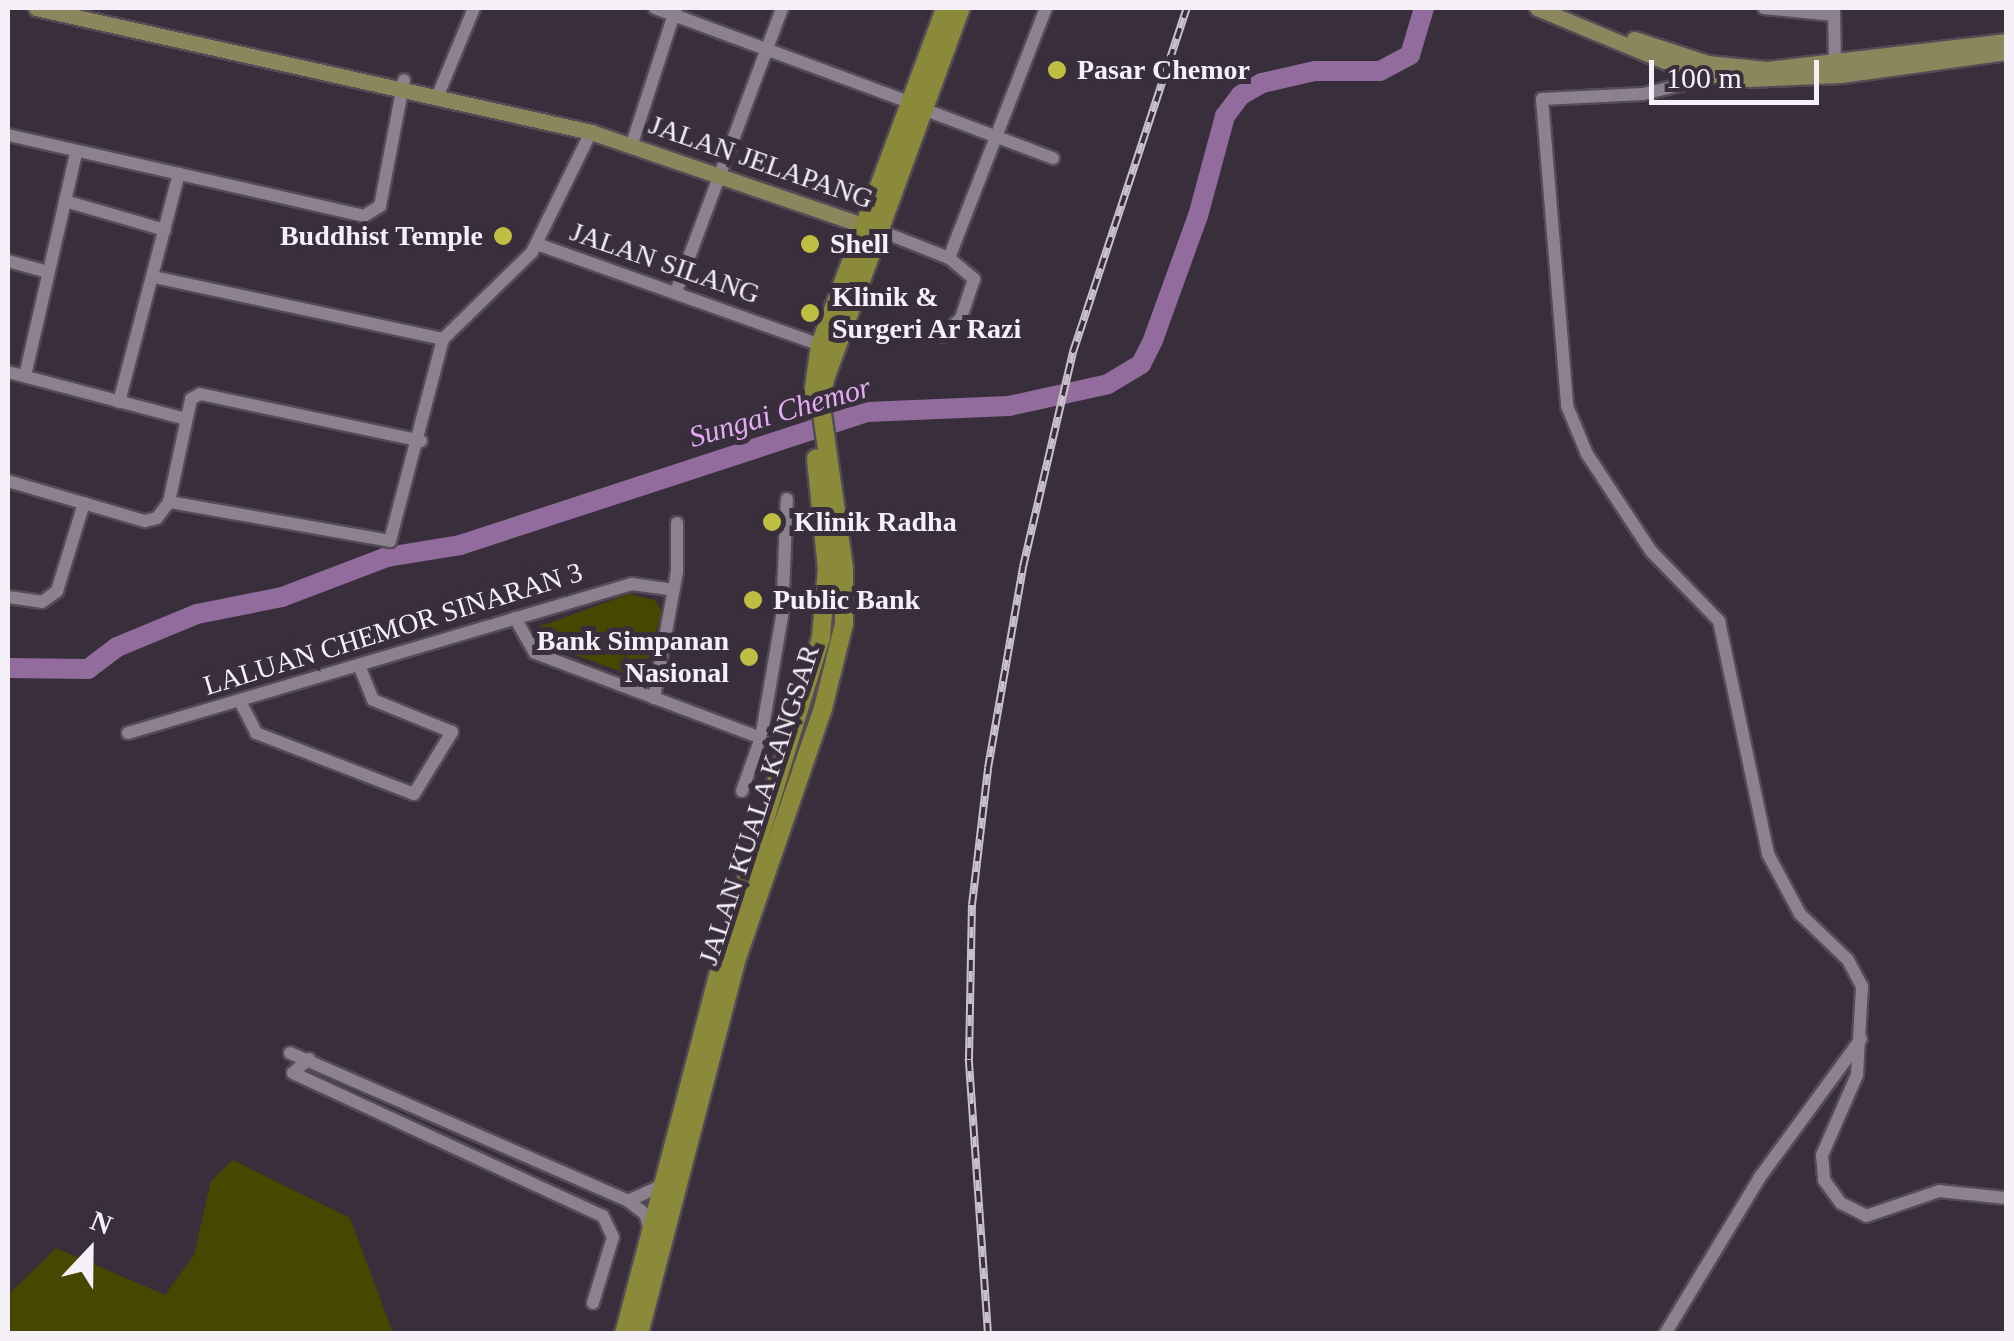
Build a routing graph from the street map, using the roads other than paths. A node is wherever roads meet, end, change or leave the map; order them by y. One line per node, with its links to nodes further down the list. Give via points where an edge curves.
1 (36, 8): 21 (main road, JALAN JELAPANG)
2 (64, 8): 21 (main road, JALAN JELAPANG)
3 (474, 8): 22 (street)
4 (654, 8): 13 (street)
5 (782, 8): 15 (street)
6 (944, 8): 23 (highway, JALAN KUALA KANGSAR)
7 (961, 8): 23 (highway, JALAN KUALA KANGSAR)
8 (1028, 8): 11 (street)
9 (1539, 8): 17 (main road, via 1729,67); 19 (main road)
10 (1764, 8): 12 (street)
11 (1045, 10): 26 (street)
12 (1834, 11): 17 (street)
13 (676, 13): 15 (street); 27 (street)
14 (2006, 41): 17 (main road)
15 (766, 49): 23 (street); 30 (street)
16 (2006, 52): 18 (main road)
17 (1835, 64): 18 (main road); 20 (main road)
18 (1876, 70): 20 (main road)
19 (1717, 76): 20 (main road); 67 (street, via 1659,92 1542,99 1564,388 1573,429 1650,552 1719,621 1768,854 1800,914 1857,973)
20 (1808, 77)
21 (403, 84): 22 (main road, JALAN JELAPANG); 31 (street, via 374,212 364,216)
22 (439, 92): 24 (main road, JALAN JELAPANG); 27 (main road, JALAN JELAPANG)
23 (916, 106): 26 (street); 33 (highway, JALAN KUALA KANGSAR)
24 (591, 132): 27 (main road, JALAN JELAPANG); 35 (street)
25 (8, 135): 28 (street)
26 (997, 136): 29 (street); 36 (street)
27 (633, 141): 30 (main road, JALAN JELAPANG)
28 (76, 153): 31 (street); 32 (street)
29 (1053, 158)
30 (722, 168): 33 (main road, JALAN JELAPANG); 40 (street)
31 (178, 174): 34 (street)
32 (66, 201): 34 (street); 38 (street)
33 (869, 225): 36 (street); 43 (highway, JALAN KUALA KANGSAR)
34 (165, 230): 39 (street)
35 (537, 244): 40 (street, JALAN SILANG); 42 (street)
36 (950, 258): 41 (street, via 974,279 961,318)
37 (8, 261): 38 (street)
38 (48, 272): 45 (street)
39 (154, 277): 42 (street); 46 (street)
40 (676, 292): 43 (street, JALAN SILANG)
41 (942, 336)
42 (443, 339): 48 (street)
43 (827, 347): 49 (highway, JALAN KUALA KANGSAR, via 816,407)
44 (8, 372): 45 (street)
45 (25, 376): 46 (street)
46 (119, 402): 47 (street)
47 (186, 420): 48 (street, via 191,399 200,394); 52 (street)
48 (420, 442): 52 (street, via 390,541)
49 (820, 453): 58 (highway, JALAN KUALA KANGSAR, via 844,568); 64 (highway, JALAN KUALA KANGSAR, via 824,615)
50 (8, 482): 53 (street)
51 (788, 500): 63 (street, via 788,579)
52 (169, 502): 53 (street, via 157,518 145,521)
53 (84, 504): 56 (street, via 57,591 42,602)
54 (677, 524): 55 (street)
55 (674, 590): 57 (street, LALUAN CHEMOR SINARAN 3, via 632,584); 60 (street)
56 (8, 597)
57 (515, 618): 59 (street, LALUAN CHEMOR SINARAN 3); 60 (street, via 530,650)
58 (841, 639): 64 (highway, via 804,731); 66 (highway, JALAN KUALA KANGSAR)
59 (359, 665): 61 (street, LALUAN CHEMOR SINARAN 3); 61 (street, via 372,700 452,732 414,794 256,733)
60 (654, 698): 63 (street)
61 (240, 700): 62 (street, LALUAN CHEMOR SINARAN 3)
62 (128, 733)
63 (761, 738): 64 (street); 65 (street)
64 (788, 748): 66 (highway, via 794,765); 71 (highway, JALAN KUALA KANGSAR, via 724,953)
65 (742, 791)
66 (789, 803): 78 (highway, JALAN KUALA KANGSAR, via 738,954)
67 (1862, 1038): 73 (street, via 1857,1076 1822,1156 1832,1193 1866,1216 1938,1191); 79 (street, via 1760,1177)
68 (290, 1053): 69 (street)
69 (309, 1059): 70 (street); 72 (street, via 293,1074)
70 (567, 1173): 72 (street); 74 (street)
71 (665, 1184): 74 (street); 75 (highway, JALAN KUALA KANGSAR)
72 (559, 1196): 76 (street, via 612,1225)
73 (2006, 1198)
74 (628, 1201): 75 (street, via 645,1214)
75 (652, 1236): 77 (highway, JALAN KUALA KANGSAR)
76 (593, 1303)
77 (624, 1334)
78 (639, 1334)
79 (1665, 1334)

